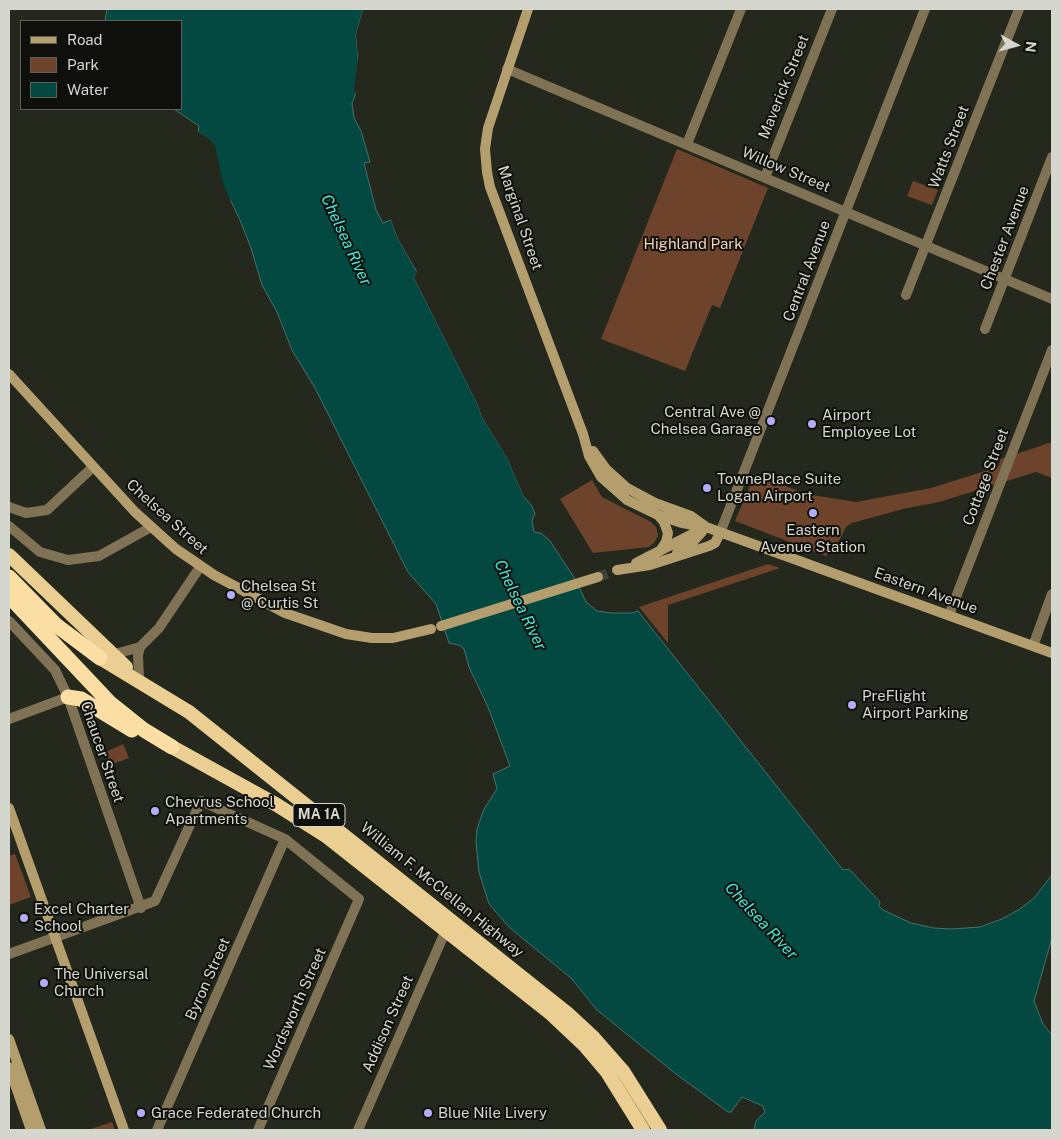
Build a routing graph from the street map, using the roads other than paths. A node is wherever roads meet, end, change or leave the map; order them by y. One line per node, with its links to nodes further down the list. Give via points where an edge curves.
1 (528, 9): 6 (main road, Marginal Street)
2 (741, 9): 7 (street)
3 (832, 9): 9 (street, Maverick Street)
4 (925, 9): 10 (street, Central Avenue)
5 (1018, 9): 11 (street, Watts Street)
6 (507, 69): 7 (street, Willow Street); 18 (main road, Marginal Street, via 486,135 488,180)
7 (687, 144): 9 (street, Willow Street)
8 (1052, 157): 12 (street, Chester Avenue)
9 (764, 177): 10 (street, Willow Street)
10 (846, 212): 11 (street, Willow Street); 22 (street, Central Avenue)
11 (926, 246): 12 (street, Willow Street); 13 (street, Watts Street)
12 (1005, 279): 14 (street, Willow Street); 15 (street, Chester Avenue)
13 (906, 296)
14 (1052, 299)
15 (985, 328)
16 (1052, 350): 35 (street, Cottage Street)
17 (9, 374): 19 (main road, Chelsea Street)
18 (583, 434): 21 (main road, Marginal Street, via 592,462 604,481 627,500); 25 (main road, Marginal Street, via 597,459 627,488 648,500 691,516)
19 (93, 467): 20 (street, via 47,510 26,514); 24 (main road, Chelsea Street)
20 (9, 508)
21 (658, 515): 25 (main road, Marginal Street); 28 (main road, via 668,533)
22 (727, 516): 25 (street); 26 (street, Central Avenue)
23 (9, 526): 24 (street, via 40,552 68,560 98,556)
24 (151, 527): 29 (main road, Chelsea Street)
25 (706, 527): 26 (main road, Eastern Avenue); 28 (main road)
26 (720, 533): 28 (main road, Central Avenue, via 715,543); 35 (main road, Eastern Avenue)
27 (9, 555): 40 (highway)
28 (658, 557): 30 (main road)
29 (200, 567): 32 (main road, Chelsea Street, via 272,607 334,631 378,638 431,629); 38 (street, via 155,632)
30 (613, 572)
31 (9, 577): 40 (highway, William F. McClellan Highway / MA 1A, via 44,614)
32 (598, 577)
33 (1052, 594): 37 (street)
34 (9, 596): 44 (highway, William F. McClellan Highway / MA 1A, via 109,702)
35 (949, 615): 37 (main road, Eastern Avenue)
36 (9, 621): 42 (street, Chaucer Street, via 55,670)
37 (1033, 646): 39 (main road, Eastern Avenue)
38 (140, 647): 40 (street); 41 (street)
39 (1052, 653)
40 (107, 656): 41 (highway, William F. McClellan Highway / MA 1A)
41 (139, 680): 60 (highway, William F. McClellan Highway / MA 1A, via 195,716 567,1013 618,1066)
42 (68, 697): 43 (street); 44 (highway, via 81,699 135,732); 47 (street, Chaucer Street)
43 (9, 719)
44 (172, 747): 48 (highway, William F. McClellan Highway / MA 1A, via 314,828)
45 (9, 808): 49 (main road)
46 (285, 839): 47 (street, via 201,801 158,897); 56 (street, Byron Street); 57 (street, Wordsworth Street, via 359,899)
47 (141, 908): 49 (street)
48 (446, 930): 58 (street, Addison Street); 59 (highway, William F. McClellan Highway / MA 1A, via 578,1040 616,1085)
49 (55, 938): 50 (street); 55 (main road)
50 (9, 954)
51 (9, 1039): 54 (main road)
52 (9, 1068): 53 (main road)
53 (31, 1130)
54 (41, 1130)
55 (124, 1130)
56 (157, 1130)
57 (258, 1130)
58 (358, 1130)
59 (643, 1130)
60 (660, 1130)

